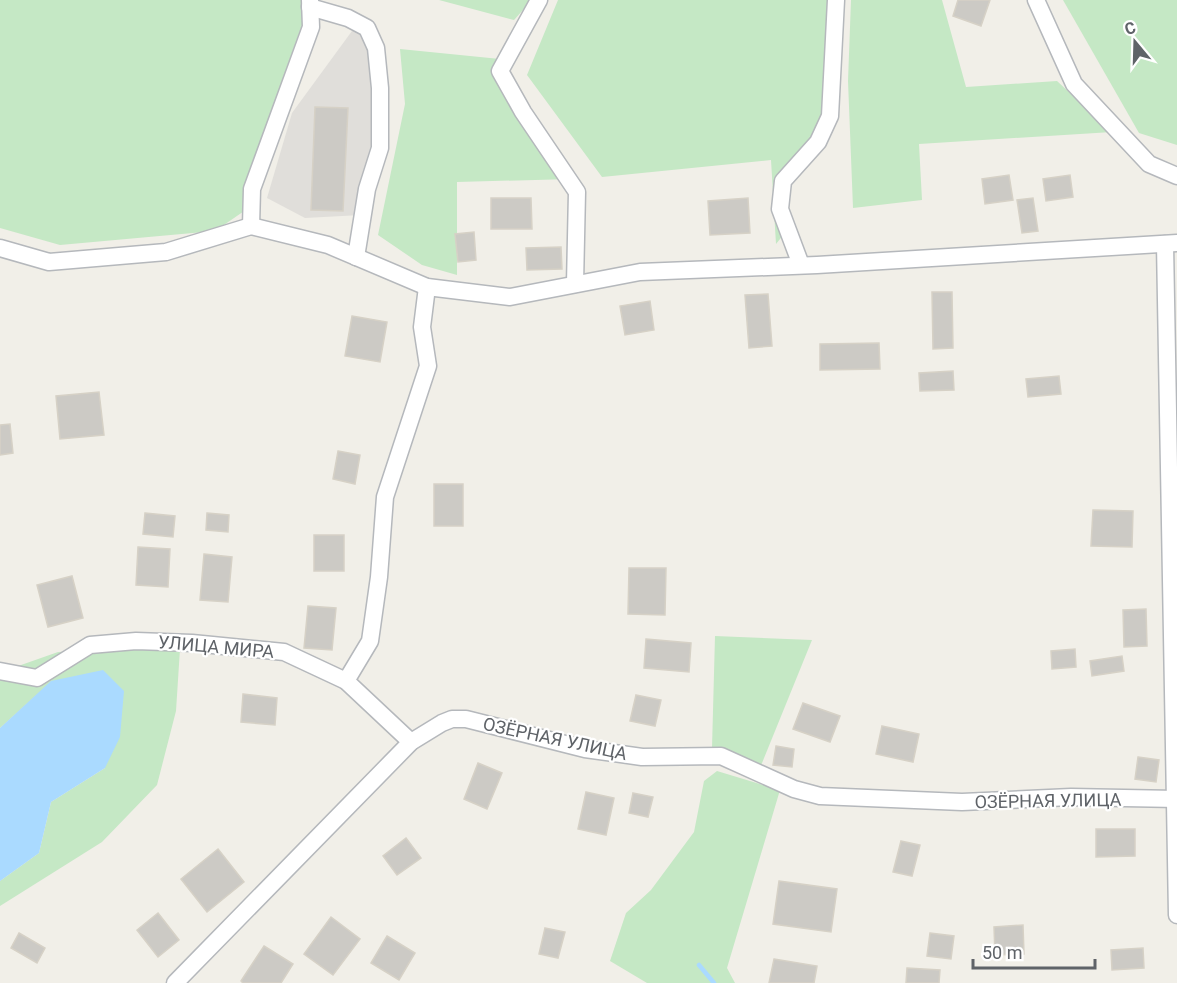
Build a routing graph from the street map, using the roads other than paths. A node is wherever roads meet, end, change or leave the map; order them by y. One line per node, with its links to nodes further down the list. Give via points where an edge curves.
1 (539, 0): 11 (street, via 500,71 578,192)
2 (836, 0): 10 (street, via 830,116 818,142 783,181 780,209)
3 (1036, 0): 5 (street, via 1074,84 1149,164)
4 (310, 4): 6 (street, via 311,27 252,189); 9 (street, via 367,28 376,48 380,148 367,189)
5 (1177, 176)
6 (251, 226): 8 (street, via 166,252 49,262); 9 (street)
7 (1171, 243): 10 (street); 16 (street)
8 (0, 248)
9 (356, 257): 12 (street)
10 (801, 265): 11 (street, via 640,272)
11 (575, 284): 12 (street, via 510,297)
12 (427, 287): 14 (street, via 422,327 428,366 385,497 370,641)
13 (0, 671): 14 (street, УЛИЦА МИРА, via 37,678 90,645 136,641 284,652)
14 (346, 681): 15 (street, УЛИЦА МИРА)
15 (411, 742): 16 (street, ОЗЁРНАЯ УЛИЦА, via 442,723 466,719 585,749 642,757 721,756 794,789 820,796 962,802 1071,797); 18 (street, ОЗЁРНАЯ УЛИЦА)
16 (1175, 799): 17 (street)
17 (1177, 915)
18 (175, 983)

